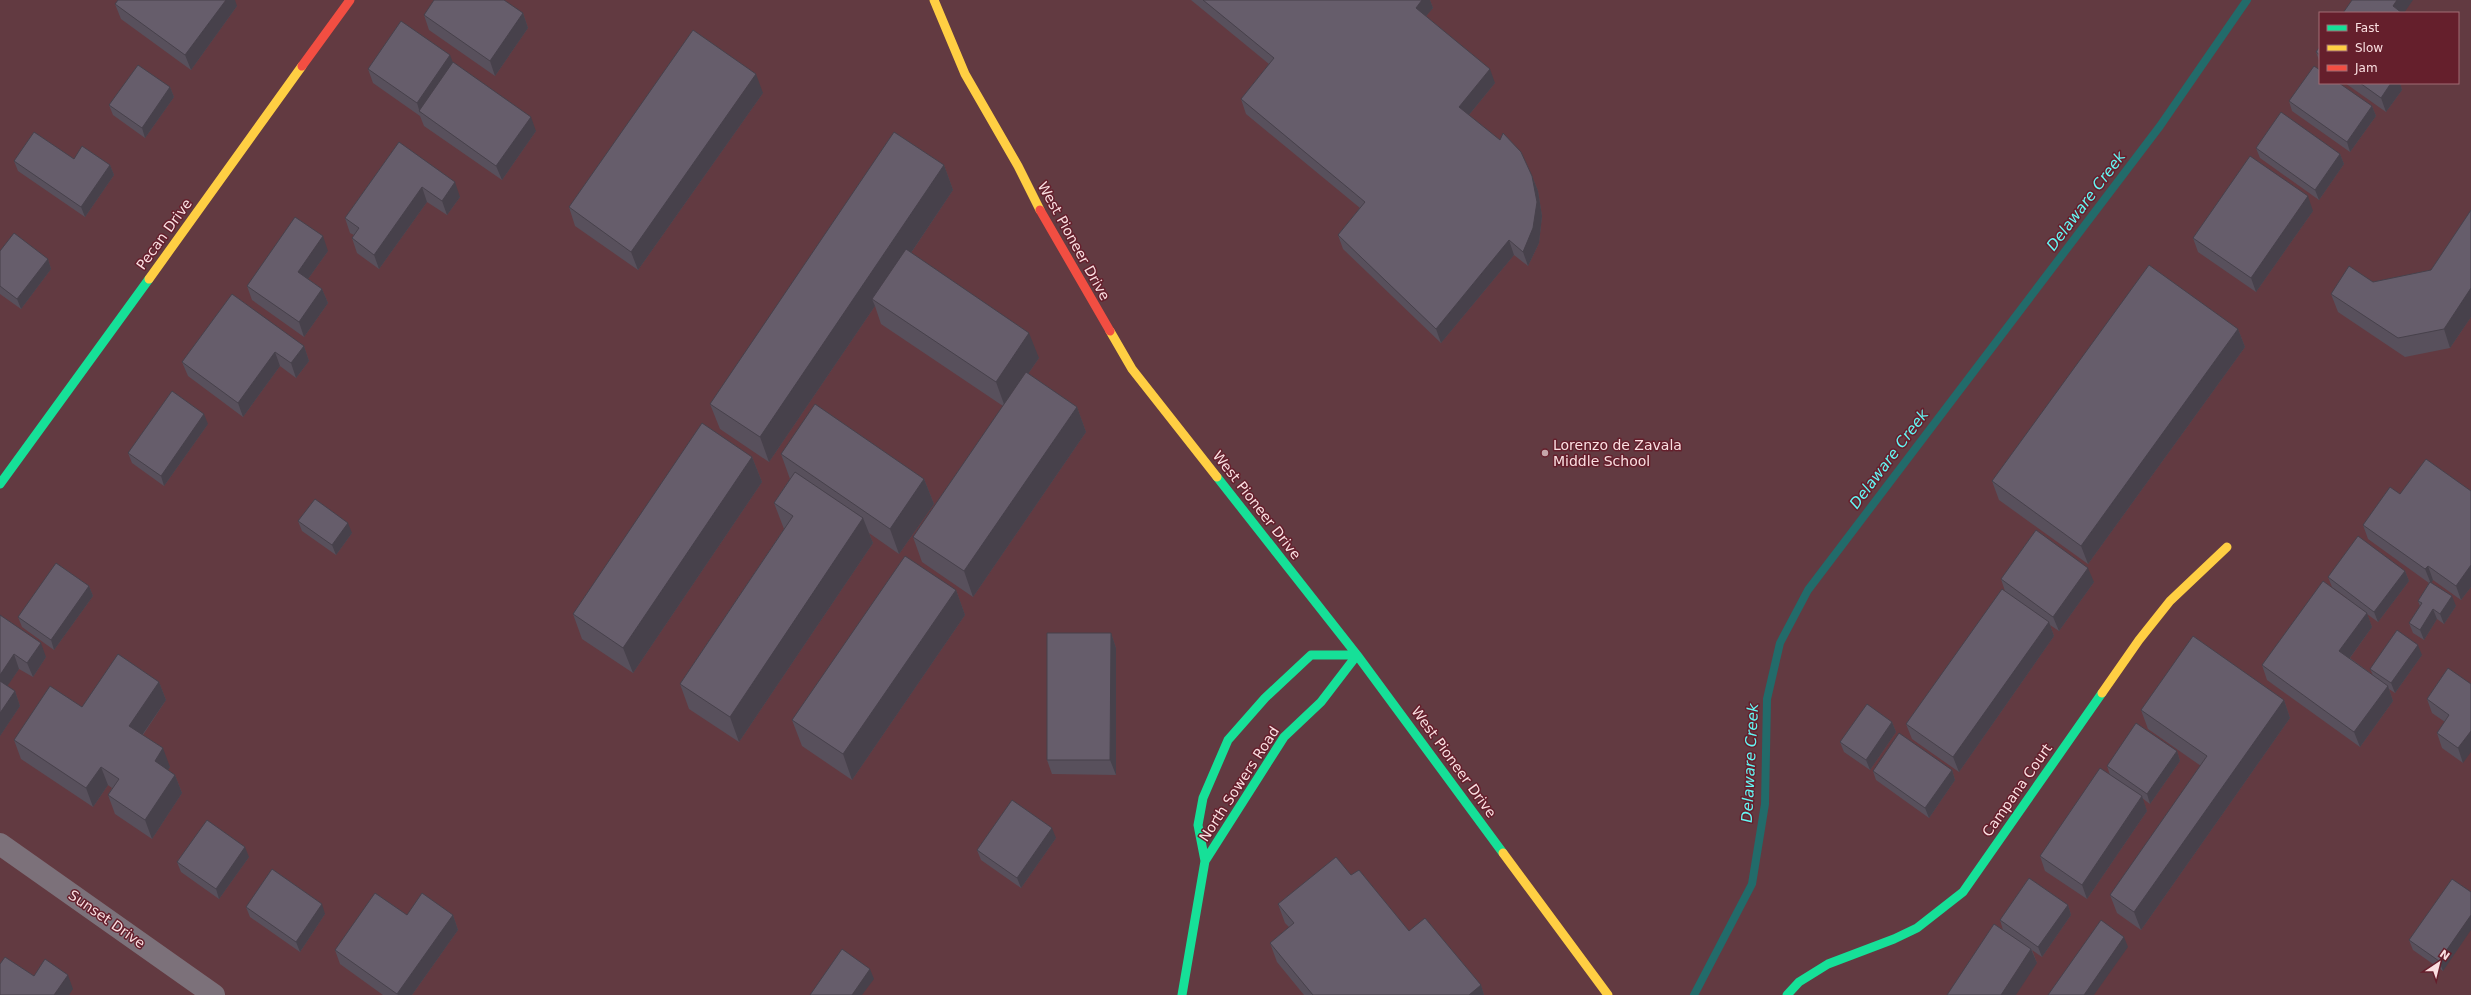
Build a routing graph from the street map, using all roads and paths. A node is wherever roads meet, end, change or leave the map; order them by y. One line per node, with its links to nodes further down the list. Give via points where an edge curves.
1 (350, 0): 3 (street, Pecan Drive)
2 (934, 0): 5 (street, West Pioneer Drive, via 965,74 1018,166 1059,245 1132,369)
3 (0, 484)
4 (2227, 547): 11 (street, Campana Court, via 2170,601 2139,640 1963,892 1935,916 1910,932 1826,963 1794,985)
5 (1357, 655): 7 (street, North Sowers Road, via 1321,702 1284,737); 7 (street, North Sowers Road, via 1311,655 1265,698 1228,740 1203,798 1198,825); 8 (street, West Pioneer Drive)
6 (0, 844): 9 (street, Sunset Drive)
7 (1205, 861): 10 (street, North Sowers Road)
8 (1605, 991)
9 (214, 995)
10 (1182, 995)
11 (1787, 995)

